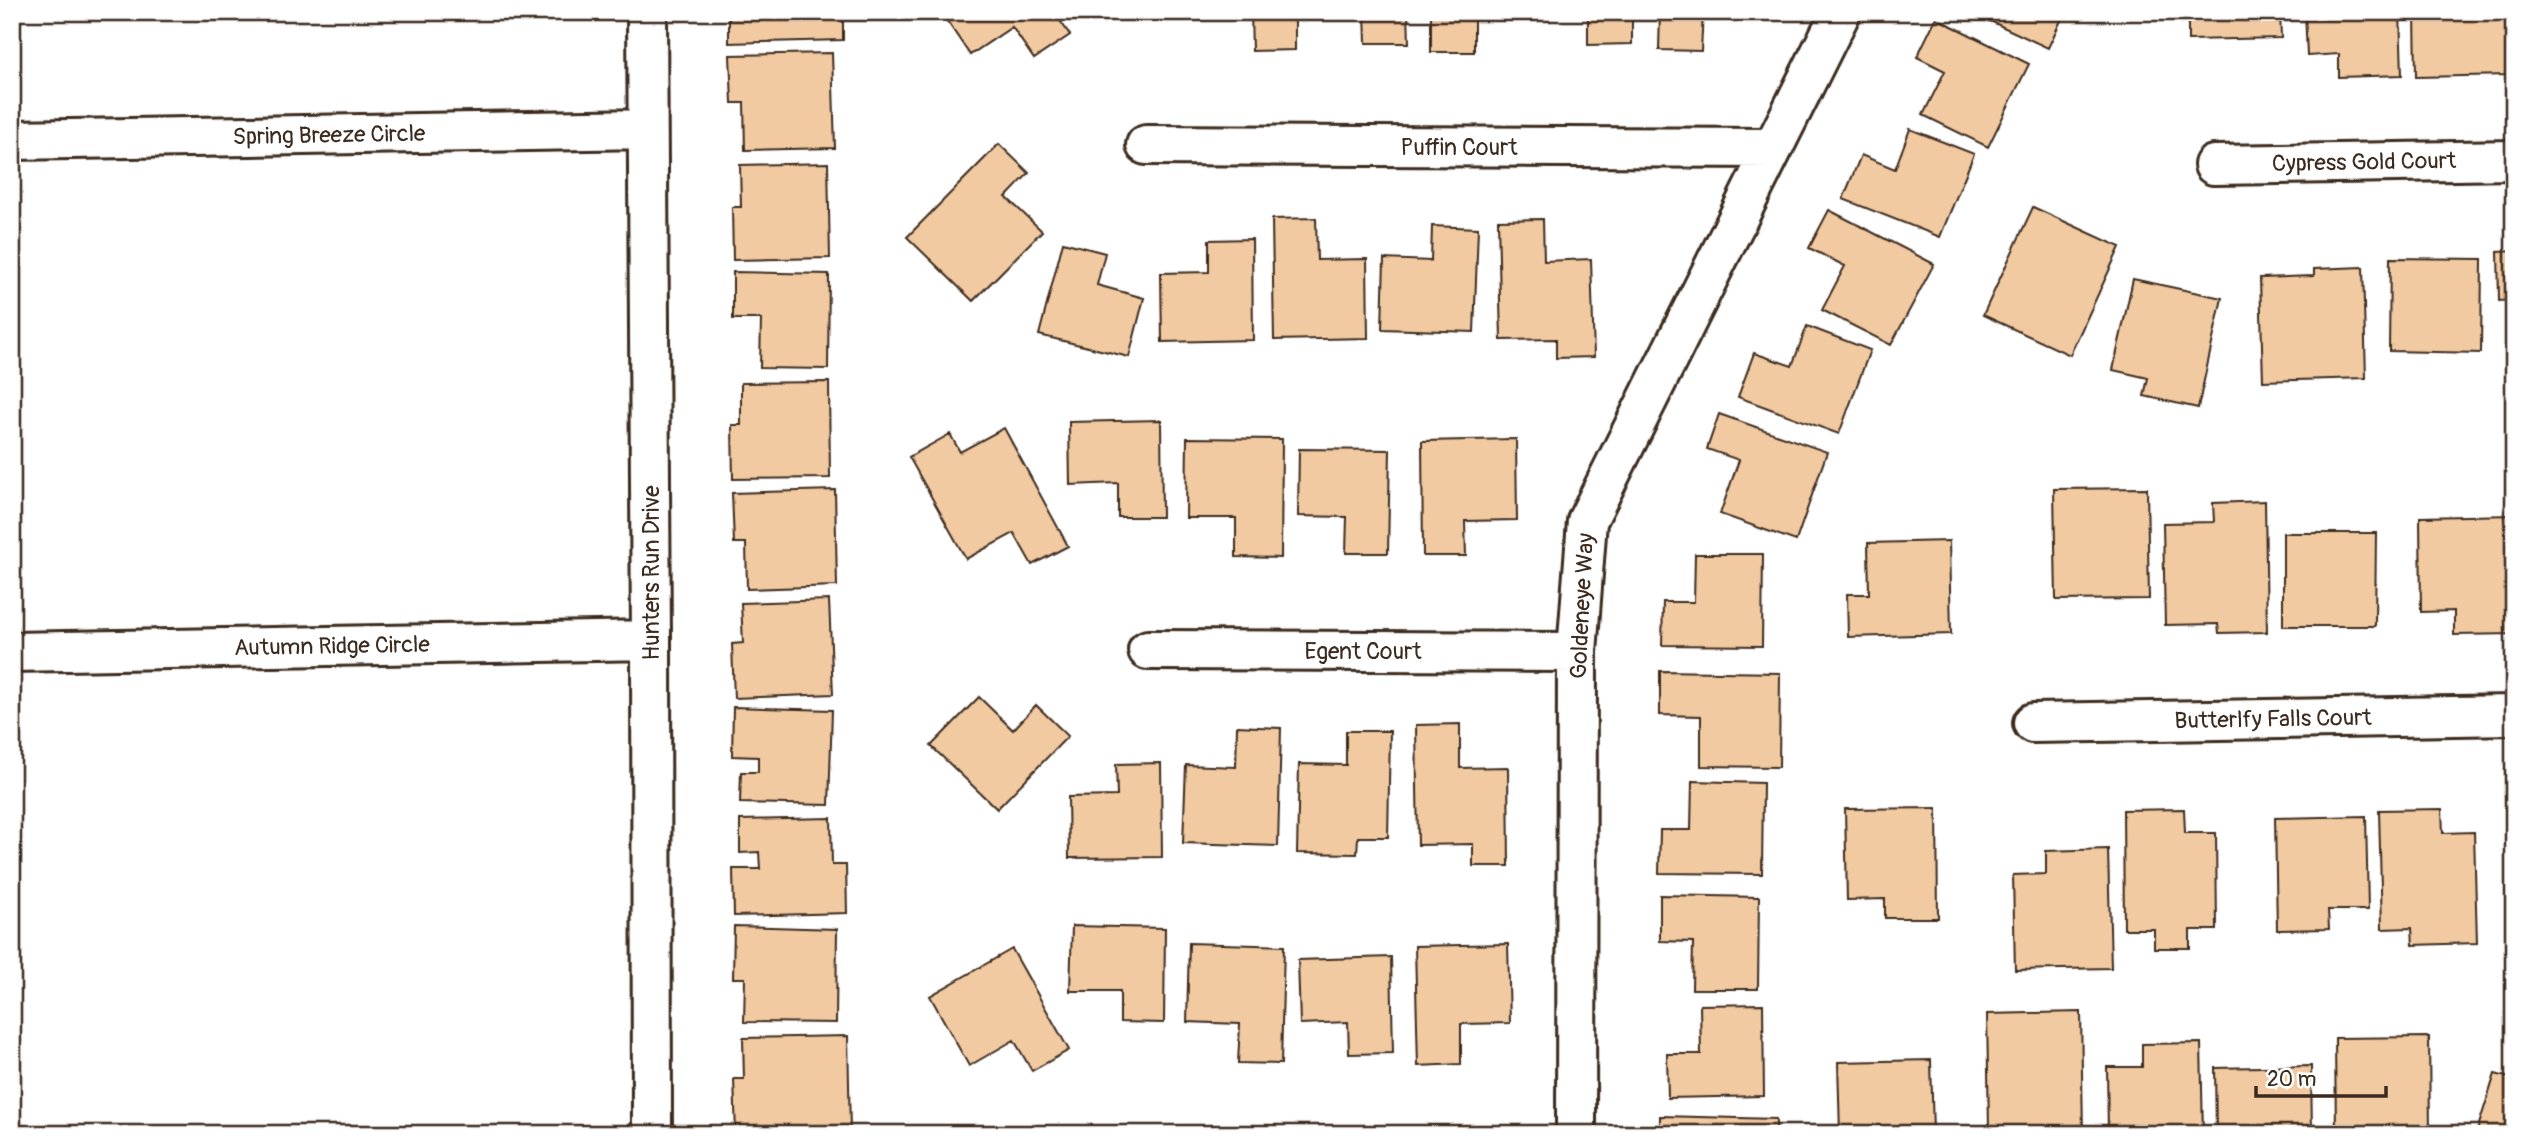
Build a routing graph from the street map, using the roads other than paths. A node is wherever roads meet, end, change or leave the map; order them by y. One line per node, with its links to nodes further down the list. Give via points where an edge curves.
1 (646, 12): 3 (street, Hunters Run Drive)
2 (1841, 12): 6 (street, Goldeneye Way)
3 (647, 129): 4 (street, Spring Breeze Circle); 9 (street, Hunters Run Drive)
4 (12, 140)
5 (1146, 145): 6 (street, Puffin Court)
6 (1772, 148): 12 (street, Goldeneye Way, via 1587,521)
7 (2514, 160): 8 (street, Cypress Gold Court)
8 (2214, 165)
9 (651, 640): 11 (street, Autumn Ridge Circle); 15 (street, Hunters Run Drive)
10 (1148, 650): 12 (street, Egent Court)
11 (12, 652)
12 (1577, 652): 16 (street, Goldeneye Way)
13 (2514, 715): 14 (street, Butterlfy Falls Court)
14 (2033, 723)
15 (652, 1134)
16 (1576, 1134)

